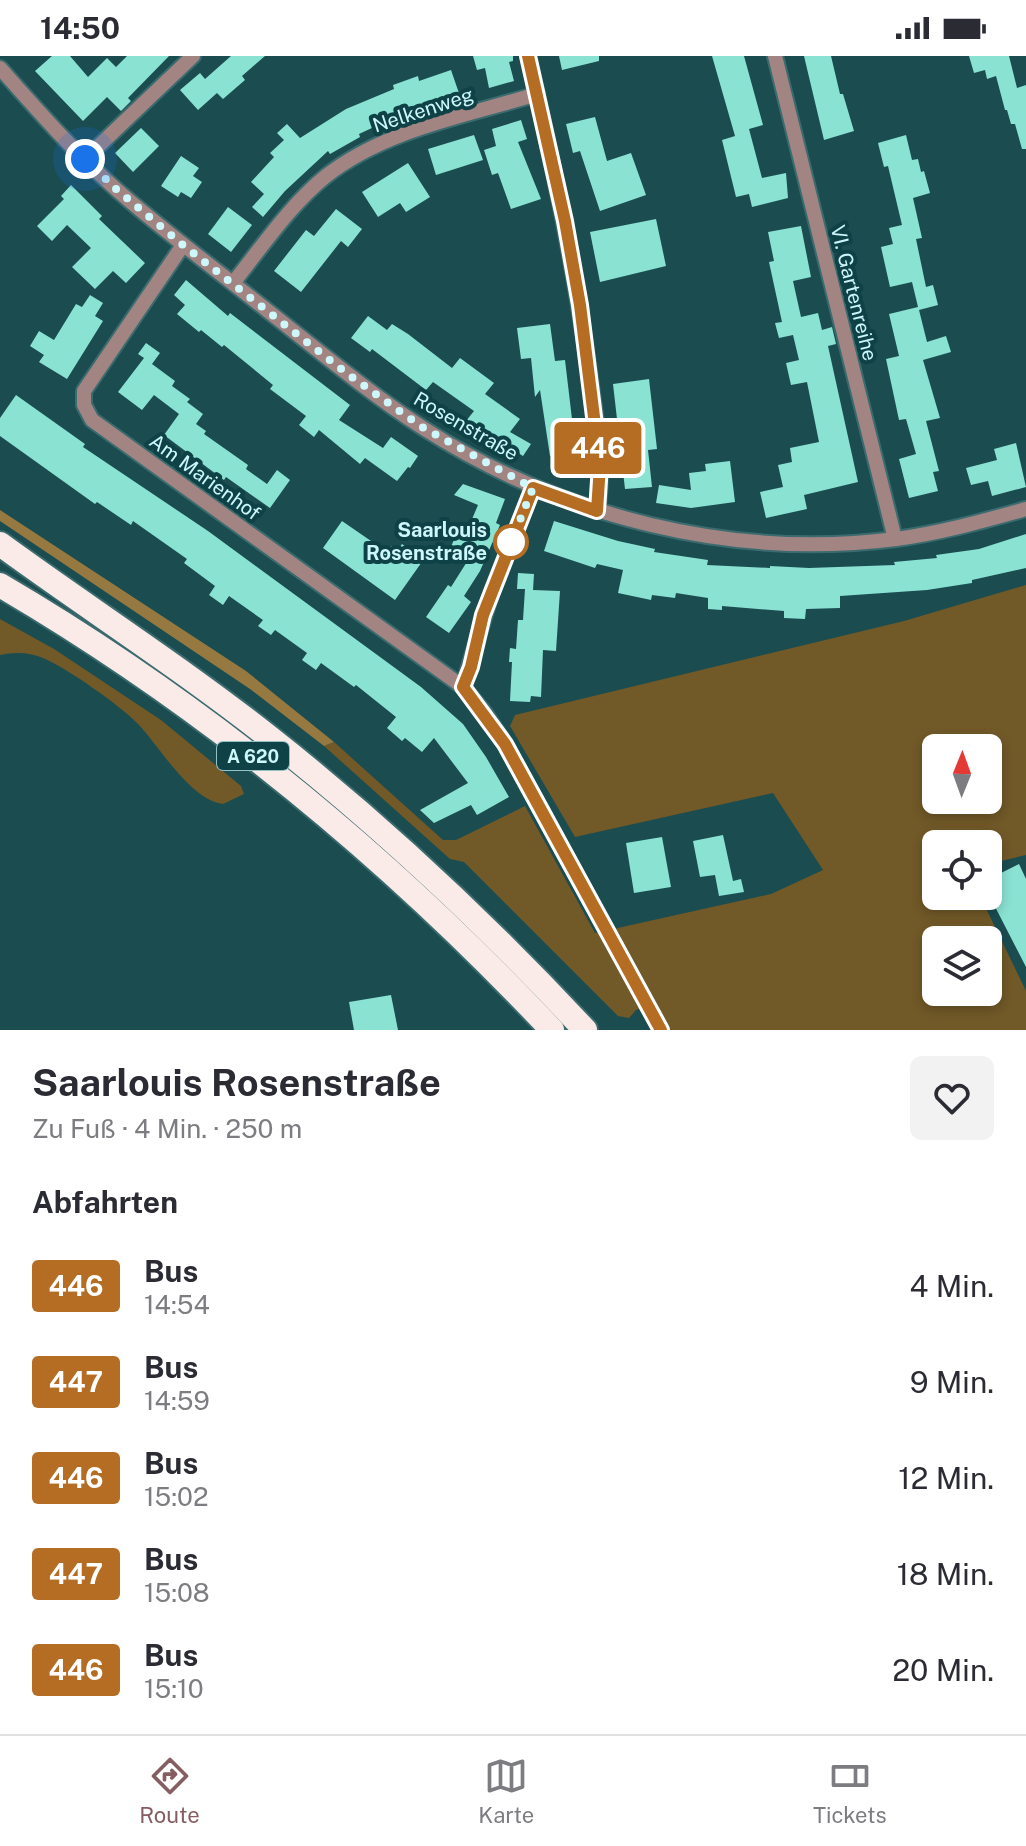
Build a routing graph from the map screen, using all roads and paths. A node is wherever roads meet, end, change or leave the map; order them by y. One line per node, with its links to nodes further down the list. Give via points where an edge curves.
1 (193, 56): 6 (street)
2 (528, 56): 5 (street)
3 (775, 56): 12 (street, VI. Gartenreihe)
4 (0, 68): 6 (street, Rosenstraße)
5 (537, 94): 8 (street, Nelkenweg, via 419,129 351,159 303,198); 11 (street, via 580,305 600,465)
6 (85, 159): 7 (street, Rosenstraße)
7 (183, 245): 8 (street, Rosenstraße); 17 (street, Am Marienhof, via 84,391 92,420)
8 (233, 283): 9 (street, Rosenstraße, via 422,427)
9 (533, 488): 11 (street, Rosenstraße); 17 (street, via 487,603)
10 (1026, 509): 12 (street, Rosenstraße)
11 (597, 511): 12 (street, Rosenstraße, via 721,538 793,543)
12 (895, 539)
13 (0, 544): 16 (highway)
14 (0, 557): 16 (highway, A 620)
15 (0, 587): 18 (highway, A 620, via 177,700 331,819)
16 (128, 636): 19 (highway, A 620, via 346,800 473,916)
17 (463, 687): 20 (street, Am Marienhof, via 505,744)
18 (552, 1030)
19 (585, 1030)
20 (661, 1030)

